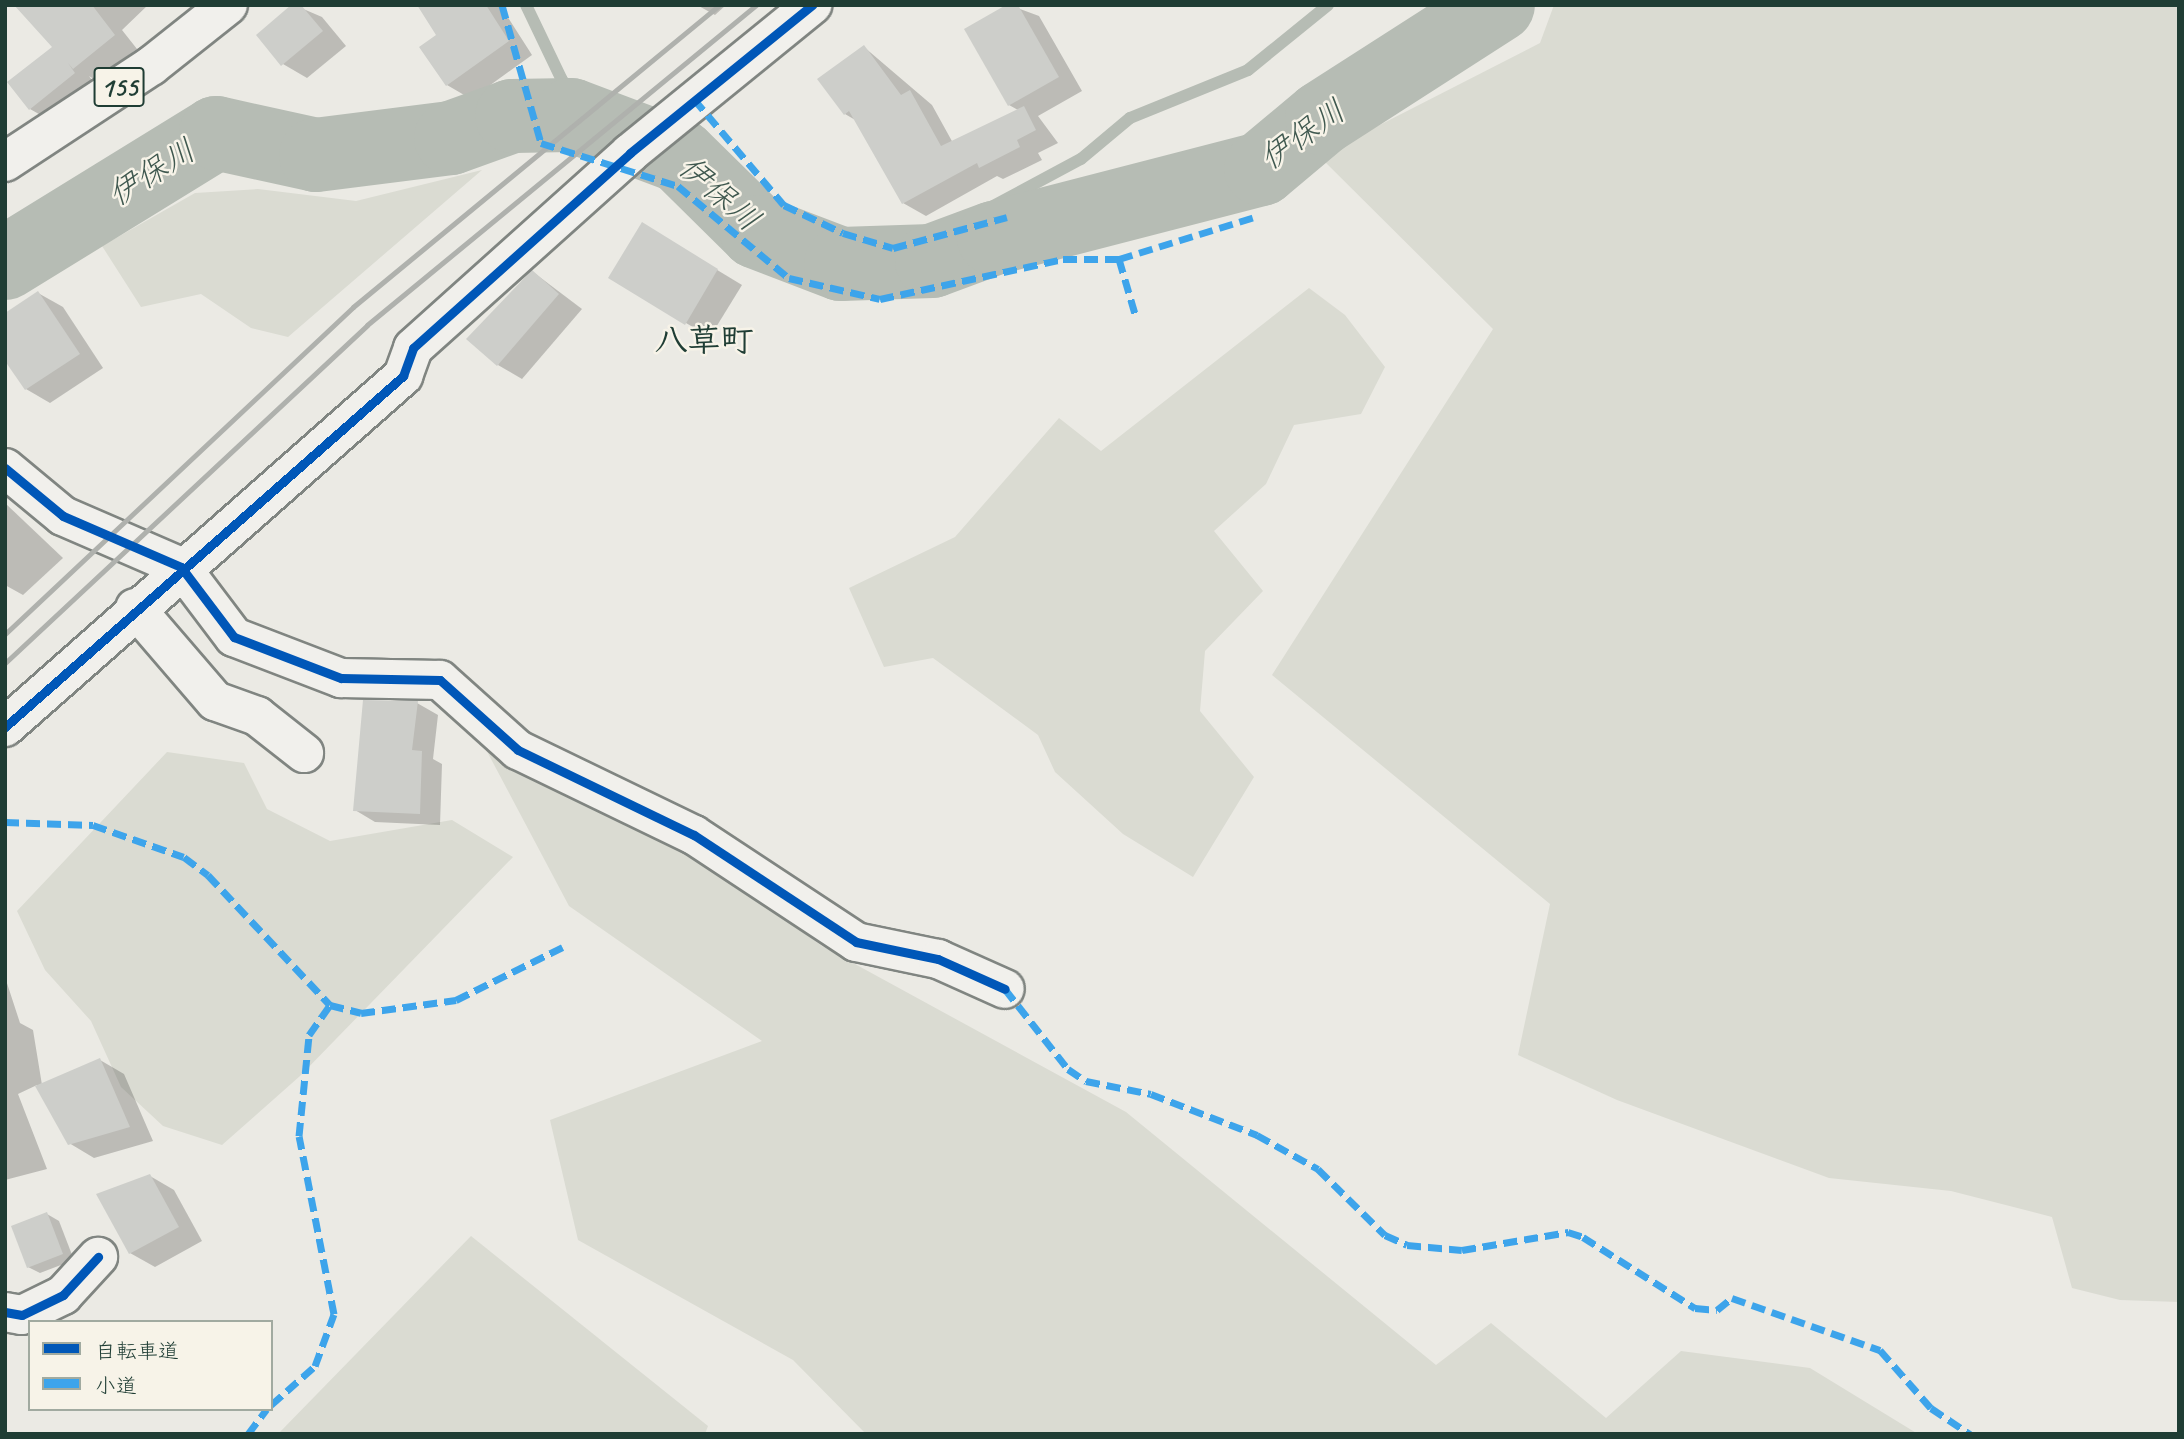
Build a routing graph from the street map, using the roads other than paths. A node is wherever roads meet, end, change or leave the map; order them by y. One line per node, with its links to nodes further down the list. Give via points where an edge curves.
1 (228, 5): 4 (main road, 155, via 151,66)
2 (812, 5): 3 (main road)
3 (774, 17): 6 (main road, via 672,119 413,348 404,376)
4 (5, 162)
5 (5, 468): 6 (main road, via 63,516)
6 (181, 567): 7 (main road); 10 (main road, via 234,637 341,678 440,680 518,750 694,835 856,942 939,959)
7 (135, 608): 8 (main road); 9 (main road, via 215,701 257,716)
8 (5, 727)
9 (304, 753)
10 (1005, 989)
11 (98, 1257): 12 (main road, via 62,1295 22,1315)
12 (5, 1312)

